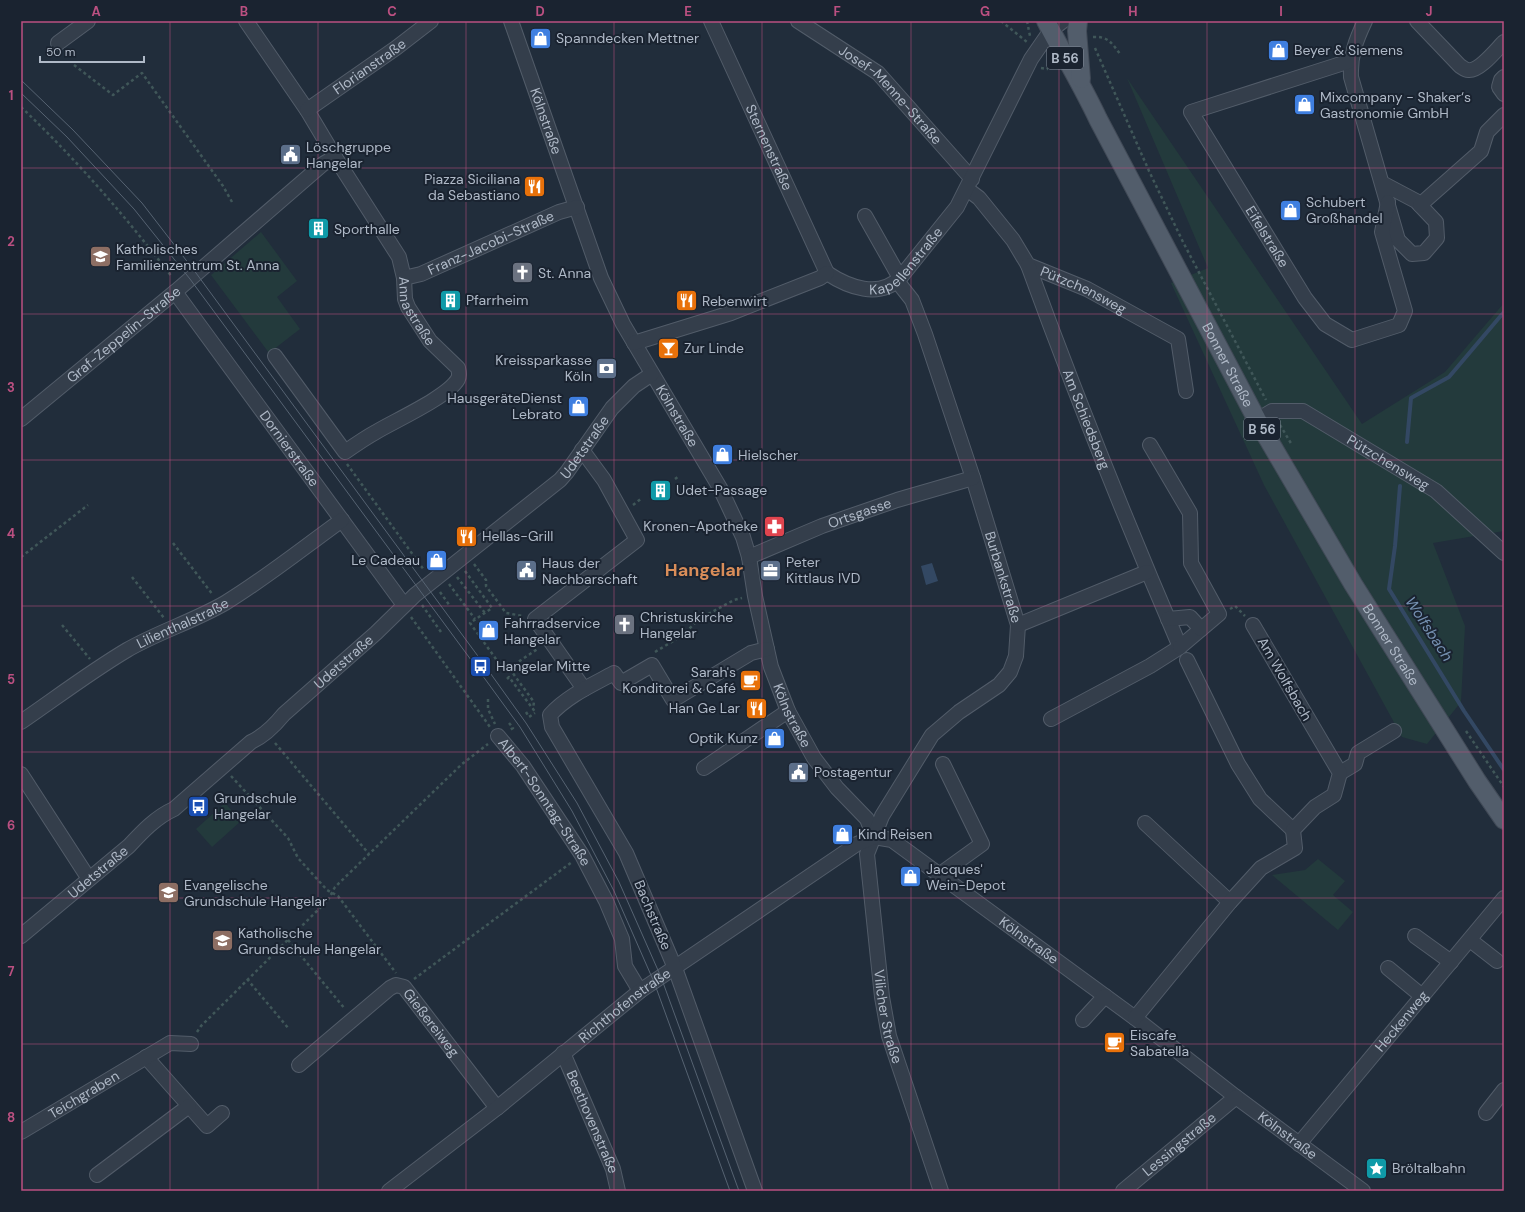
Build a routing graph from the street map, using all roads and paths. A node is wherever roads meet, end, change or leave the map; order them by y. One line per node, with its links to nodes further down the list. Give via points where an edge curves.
1 (88, 21): 14 (street)
2 (246, 21): 23 (street, Annastraße)
3 (431, 21): 23 (street, Florianstraße)
4 (511, 21): 31 (street, Kölnstraße)
5 (711, 21): 34 (street, Sternenstraße)
6 (798, 21): 27 (street, Josef-Menne-Straße, via 878,73)
7 (1001, 21): 15 (path)
8 (1078, 21): 20 (main road, via 1076,31)
9 (1365, 21): 17 (street, Eifelstraße)
10 (1417, 21): 13 (street, via 1460,66 1467,70 1475,70)
11 (1053, 23): 15 (street, Kapellenstraße); 20 (main road, Bonner Straße / B 56)
12 (1091, 38): 16 (path, via 1108,39)
13 (1504, 42)
14 (58, 43)
15 (1036, 51): 27 (street, Kapellenstraße)
16 (1121, 55)
17 (1350, 61): 26 (street, Eifelstraße, via 1351,76); 29 (street, Eifelstraße, via 1191,112 1305,298 1325,324 1352,340 1398,325 1405,312 1382,232)
18 (74, 65): 28 (path, via 113,95 142,73)
19 (1504, 77): 21 (street, via 1499,87)
20 (1081, 84): 43 (main road, Bonner Straße / B 56)
21 (1504, 94)
22 (21, 107): 37 (path, via 52,136 147,243)
23 (307, 110): 25 (street, Annastraße)
24 (1504, 115): 30 (street, via 1487,132 1481,151)
25 (335, 157): 35 (street, Annastraße, via 400,257); 37 (street, Graf-Zeppelin-Straße, via 323,164)
26 (1382, 183): 29 (street, Eifelstraße); 30 (street, Eifelstraße)
27 (969, 184): 33 (street, Pützchensweg, via 1013,240); 36 (street, Kapellenstraße, via 957,207)
28 (232, 202)
29 (1388, 202): 30 (street, Eifelstraße, via 1398,240 1412,254 1424,253 1437,238 1436,222)
30 (1420, 205)
31 (577, 207): 35 (street, Franz-Jacobi-Straße, via 559,212 421,274); 38 (street, Kölnstraße, via 601,278)
32 (865, 216): 36 (street, Burbankstraße)
33 (1028, 265): 41 (street, Pützchensweg, via 1087,289 1178,339); 58 (street, Am Schiedsberg)
34 (827, 273): 36 (street, Kapellenstraße, via 838,281 862,289 881,288); 38 (street, via 731,313)
35 (404, 278): 46 (street, Annastraße, via 408,307 430,341 460,373 449,389 375,432)
36 (899, 280): 48 (street, Burbankstraße, via 916,308)
37 (178, 290): 42 (street, Graf-Zeppelin-Straße); 51 (street, Dornierstraße)
38 (634, 343): 40 (street, Kölnstraße)
39 (275, 356): 46 (street)
40 (652, 374): 45 (street, Udetstraße, via 634,386 612,408); 55 (street, Kölnstraße, via 720,488)
41 (1186, 390)
42 (21, 419)
43 (1257, 420): 53 (street, Pützchensweg, via 1272,411 1304,411 1436,491); 102 (main road, Bonner Straße / B 56, via 1352,584)
44 (1150, 445): 67 (street, via 1190,513 1191,563)
45 (582, 450): 57 (street, Udetstraße, via 560,480); 68 (street, via 604,480 638,540)
46 (345, 457): 57 (path)
47 (679, 476): 49 (path)
48 (973, 478): 55 (street, Ortsgasse, via 897,500 822,526); 72 (street, Burbankstraße)
49 (675, 479)
50 (88, 505): 54 (path)
51 (342, 520): 62 (street, Lilienthalstraße, via 254,585); 63 (street, Dornierstraße)
52 (173, 543): 62 (path)
53 (1504, 553)
54 (21, 557)
55 (749, 557): 61 (street, Kölnstraße)
56 (472, 560): 68 (path, via 486,580 486,586 506,613)
57 (445, 570): 63 (street, Udetstraße); 66 (path); 66 (path, via 492,608); 69 (path)
58 (1147, 572): 70 (street, Am Schiedsberg); 72 (street)
59 (132, 577): 74 (path)
60 (442, 595): 64 (path)
61 (756, 596): 79 (street, Kölnstraße); 80 (path, via 734,600 706,614 683,635)
62 (221, 605): 74 (street, Lilienthalstraße)
63 (404, 605): 95 (street, Udetstraße); 96 (path)
64 (450, 606)
65 (424, 607): 76 (path)
66 (485, 613): 69 (path)
67 (1219, 614): 73 (path, Am Wolfsbach, via 1236,606); 75 (street)
68 (535, 618): 77 (street)
69 (475, 619): 82 (path, via 470,623 477,636 501,666 506,663)
70 (1168, 619): 75 (street, via 1190,617); 78 (street, Am Schiedsberg)
71 (62, 625): 83 (path)
72 (1018, 625): 105 (street, Burbankstraße, via 1016,656 1010,672 999,685 959,712 932,736 882,816)
73 (1253, 625): 100 (street, Am Wolfsbach)
74 (173, 629): 83 (street, Lilienthalstraße, via 127,650)
75 (1201, 629): 78 (street)
76 (441, 632)
77 (550, 640): 82 (path); 85 (street)
78 (1180, 647): 90 (street)
79 (767, 649): 85 (street, via 751,653 673,700 652,665 621,683 614,673); 88 (street, Kölnstraße, via 773,673)
80 (651, 654)
81 (1187, 660): 104 (street, via 1238,764 1260,799)
82 (509, 668): 87 (path, via 534,702)
83 (98, 669): 91 (street, Lilienthalstraße)
84 (507, 679): 87 (path, via 509,677)
85 (584, 689): 119 (street, Bachstraße, via 558,706 550,715 552,726 626,853)
86 (488, 699): 96 (path, via 488,709 497,727)
87 (533, 709): 89 (path, via 535,713 529,717)
88 (788, 711): 99 (street); 105 (street, Kölnstraße, via 814,758 837,788 867,819)
89 (526, 712)
90 (1051, 719)
91 (21, 722)
92 (509, 723): 93 (path)
93 (513, 728)
94 (1394, 731): 100 (street, via 1358,752 1355,764)
95 (266, 732): 98 (street, Udetstraße); 106 (path)
96 (498, 736): 106 (path, Albert-Sonntag-Straße, via 462,764); 107 (street, Albert-Sonntag-Straße, via 523,766)
97 (943, 764): 108 (street, via 982,844)
98 (222, 766): 109 (street, Udetstraße); 110 (path, via 288,838 298,858)
99 (704, 768)
100 (1340, 773): 104 (street, via 1334,795 1315,807)
101 (21, 774): 109 (street)
102 (1504, 820)
103 (1146, 823): 112 (street)
104 (1293, 830): 112 (street, via 1295,848 1261,868)
105 (874, 837): 108 (street, Kölnstraße, via 892,840); 119 (street, Richthofenstraße, via 858,844); 146 (street, Vilicher Straße, via 867,854 882,997 889,1036)
106 (369, 854): 110 (path, Albert-Sonntag-Straße)
107 (582, 855): 122 (path); 123 (street, Albert-Sonntag-Straße, via 609,907 622,939 625,966)
108 (939, 875): 124 (street, Kölnstraße)
109 (89, 879): 113 (street, Udetstraße)
110 (332, 893): 115 (path, Albert-Sonntag-Straße); 122 (path, via 338,896 396,971)
111 (1504, 898): 116 (street, Heckenweg)
112 (1230, 902): 126 (street)
113 (21, 936)
114 (1415, 936): 118 (street)
115 (288, 940): 121 (path, Albert-Sonntag-Straße); 127 (path)
116 (1470, 940): 117 (street); 118 (street, Heckenweg)
117 (1497, 961)
118 (1451, 962): 125 (street, Heckenweg)
119 (675, 968): 123 (street, Richthofenstraße); 145 (street, Bachstraße)
120 (1388, 968): 125 (street)
121 (247, 980): 129 (path); 130 (path, Albert-Sonntag-Straße, via 201,1026)
122 (400, 986): 127 (street, Gießereiweg, via 390,988); 137 (street, Gießereiweg)
123 (640, 991): 131 (street, Richthofenstraße)
124 (1105, 996): 126 (street, Kölnstraße); 128 (street)
125 (1422, 996): 141 (street, Heckenweg)
126 (1135, 1018): 135 (street, Kölnstraße)
127 (353, 1019): 133 (street, Gießereiweg)
128 (1083, 1020)
129 (289, 1029)
130 (191, 1044): 132 (street, Teichgraben, via 170,1043)
131 (564, 1053): 137 (street, Richthofenstraße); 144 (street, Beethovenstraße, via 613,1169)
132 (146, 1057): 136 (street); 140 (street, Teichgraben)
133 (299, 1065)
134 (1504, 1090): 139 (street)
135 (1236, 1097): 141 (street, Kölnstraße); 147 (street, Lessingstraße)
136 (189, 1106): 138 (street, via 206,1126); 142 (street)
137 (497, 1108): 143 (street, Richthofenstraße)
138 (222, 1113)
139 (1486, 1113)
140 (21, 1132)
141 (1299, 1144): 148 (street, Kölnstraße)
142 (97, 1175)
143 (389, 1191)
144 (618, 1191)
145 (755, 1191)
146 (941, 1191)
147 (1123, 1191)
148 (1362, 1191)

